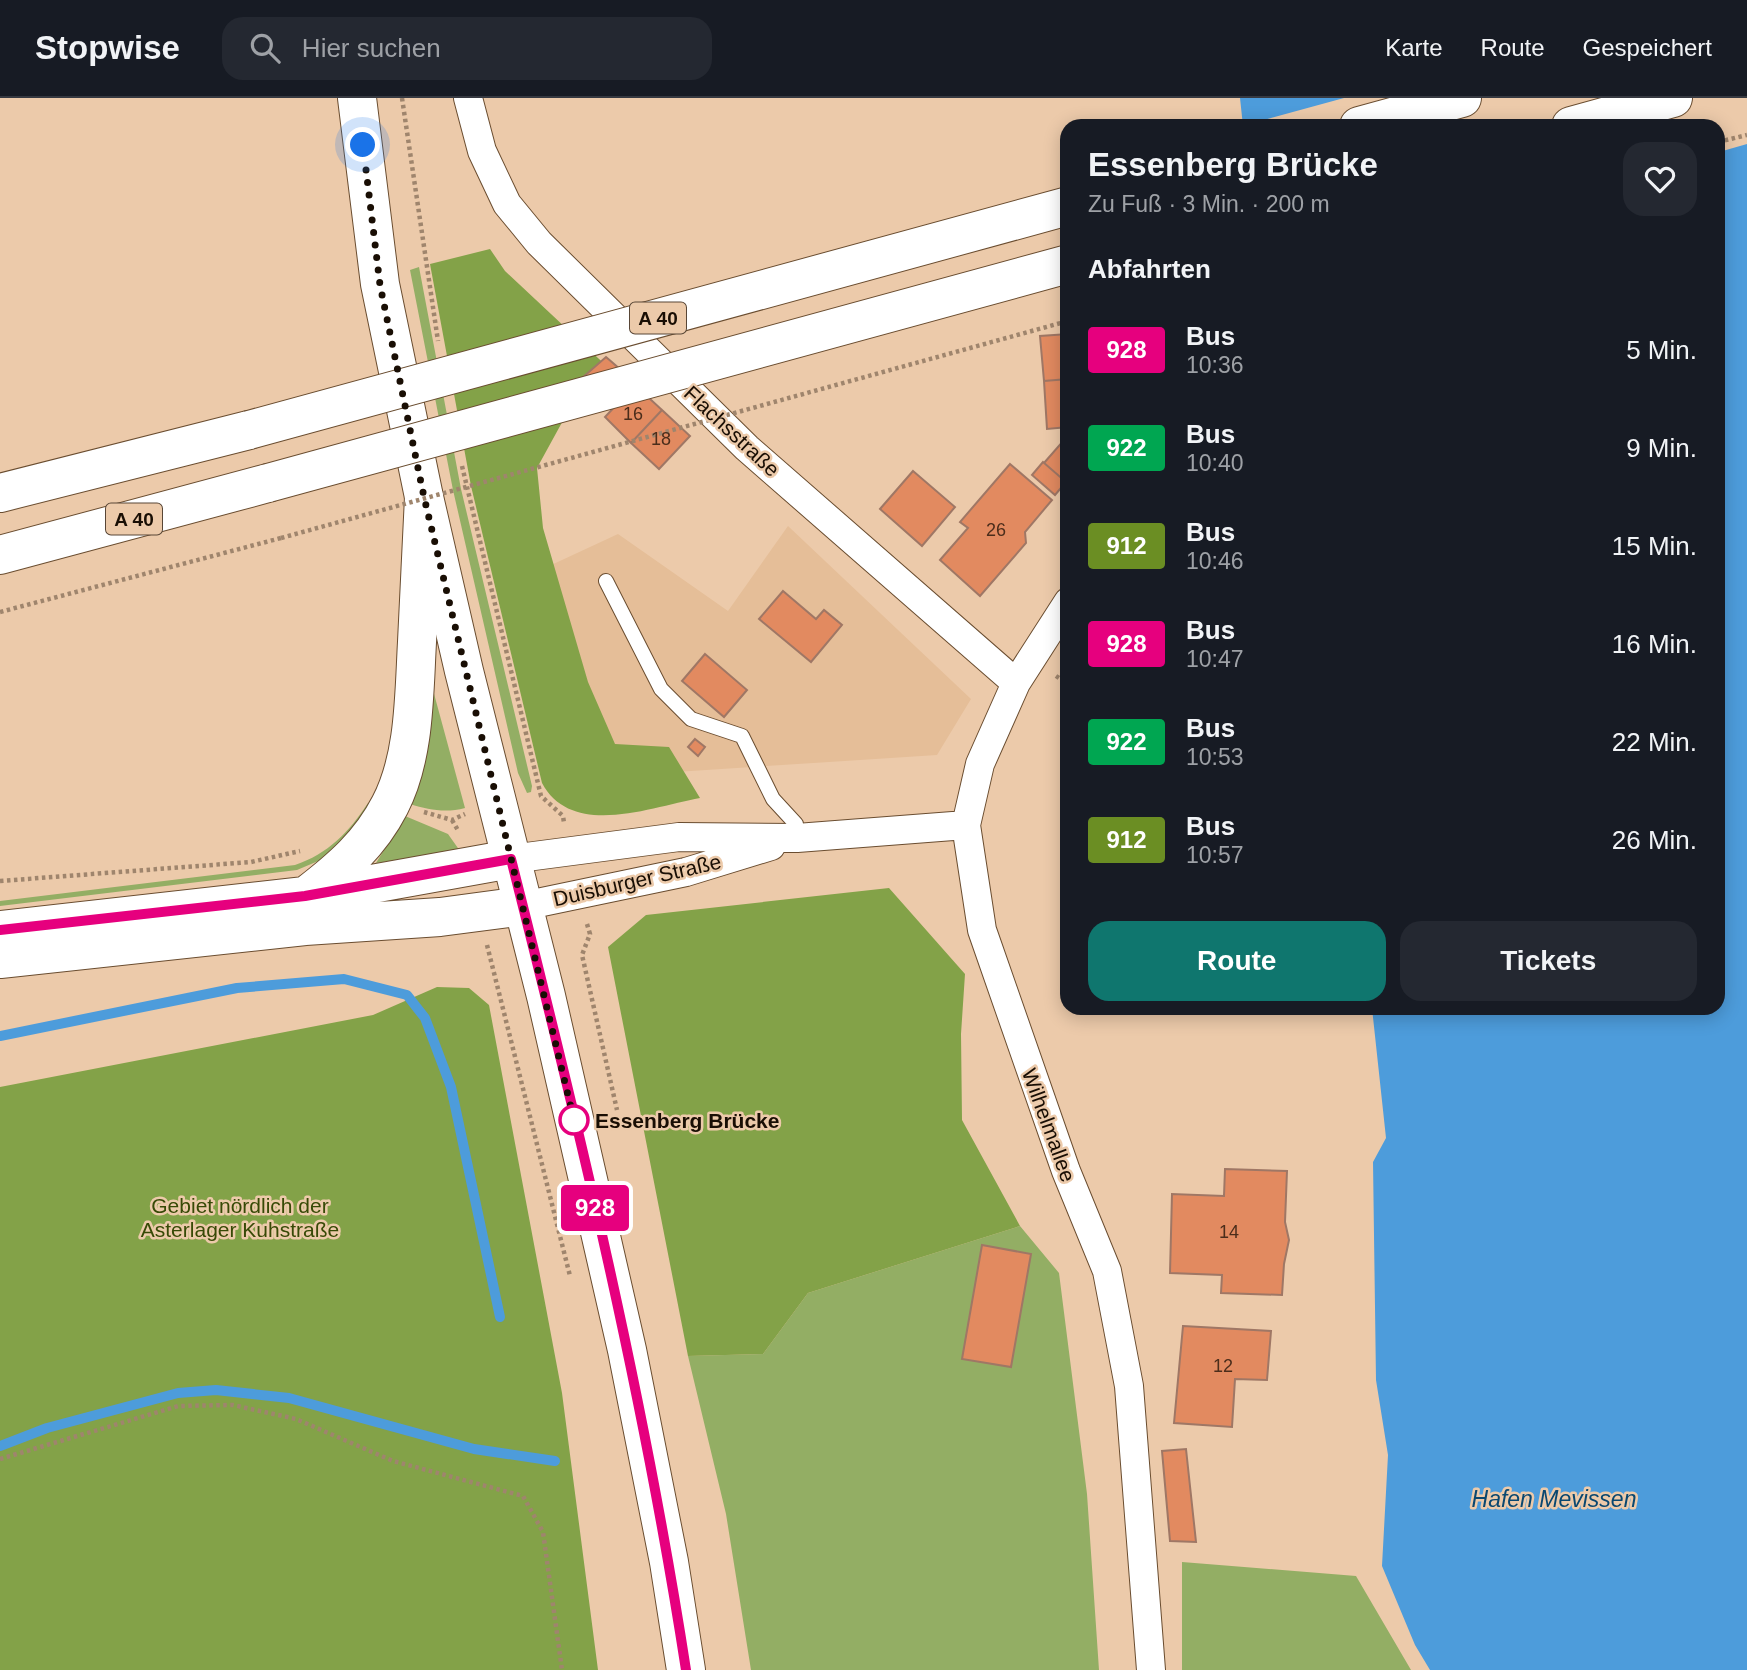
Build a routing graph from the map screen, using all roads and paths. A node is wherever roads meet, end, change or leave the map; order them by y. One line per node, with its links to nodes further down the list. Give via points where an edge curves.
1 (357, 98): 13 (main road, Duisburger Straße, via 380,285)
2 (468, 98): 18 (street, Flachsstraße, via 482,150 507,204 551,255 747,448)
3 (1462, 98): 5 (main road)
4 (1673, 98): 6 (main road)
5 (1385, 119)
6 (1596, 119)
7 (1747, 135): 8 (path)
8 (1725, 140)
9 (1060, 208): 12 (main road, A 40, bridge, via 249,430)
10 (1060, 266): 14 (main road, A 40, bridge)
11 (1060, 323): 16 (path, bridge)
12 (0, 493)
13 (424, 497): 19 (main road, via 407,759); 24 (main road, Duisburger Straße)
14 (0, 555)
15 (606, 581): 22 (lane, via 661,689 691,719 742,736 773,799 796,824)
16 (0, 612)
17 (1060, 614): 18 (street, Wilhelmallee)
18 (1016, 683): 21 (street, Wilhelmallee, via 980,764)
19 (391, 803): 20 (path); 27 (main road, via 369,840)
20 (452, 820)
21 (966, 825): 22 (street, Duisburger Straße); 37 (street, Wilhelmallee, via 982,930 1066,1171 1107,1271 1129,1386)
22 (797, 838): 24 (street, Duisburger Straße, via 679,837); 26 (street, Duisburger Straße, via 686,872)
23 (304, 849): 25 (path, via 251,862)
24 (511, 859): 27 (main road); 28 (main road, Duisburger Straße)
25 (0, 881)
26 (580, 894): 28 (street, Duisburger Straße); 32 (path, via 590,934 582,955)
27 (305, 896): 30 (main road)
28 (523, 905): 29 (main road); 36 (main road, via 627,1350)
29 (479, 913): 31 (main road, via 305,926); 33 (path)
30 (0, 930)
31 (0, 959)
32 (617, 1110)
33 (572, 1283)
34 (0, 1459): 35 (path, via 177,1406 233,1405 296,1419 393,1461 523,1496 543,1532)
35 (562, 1670)
36 (686, 1670)
37 (1151, 1670)

